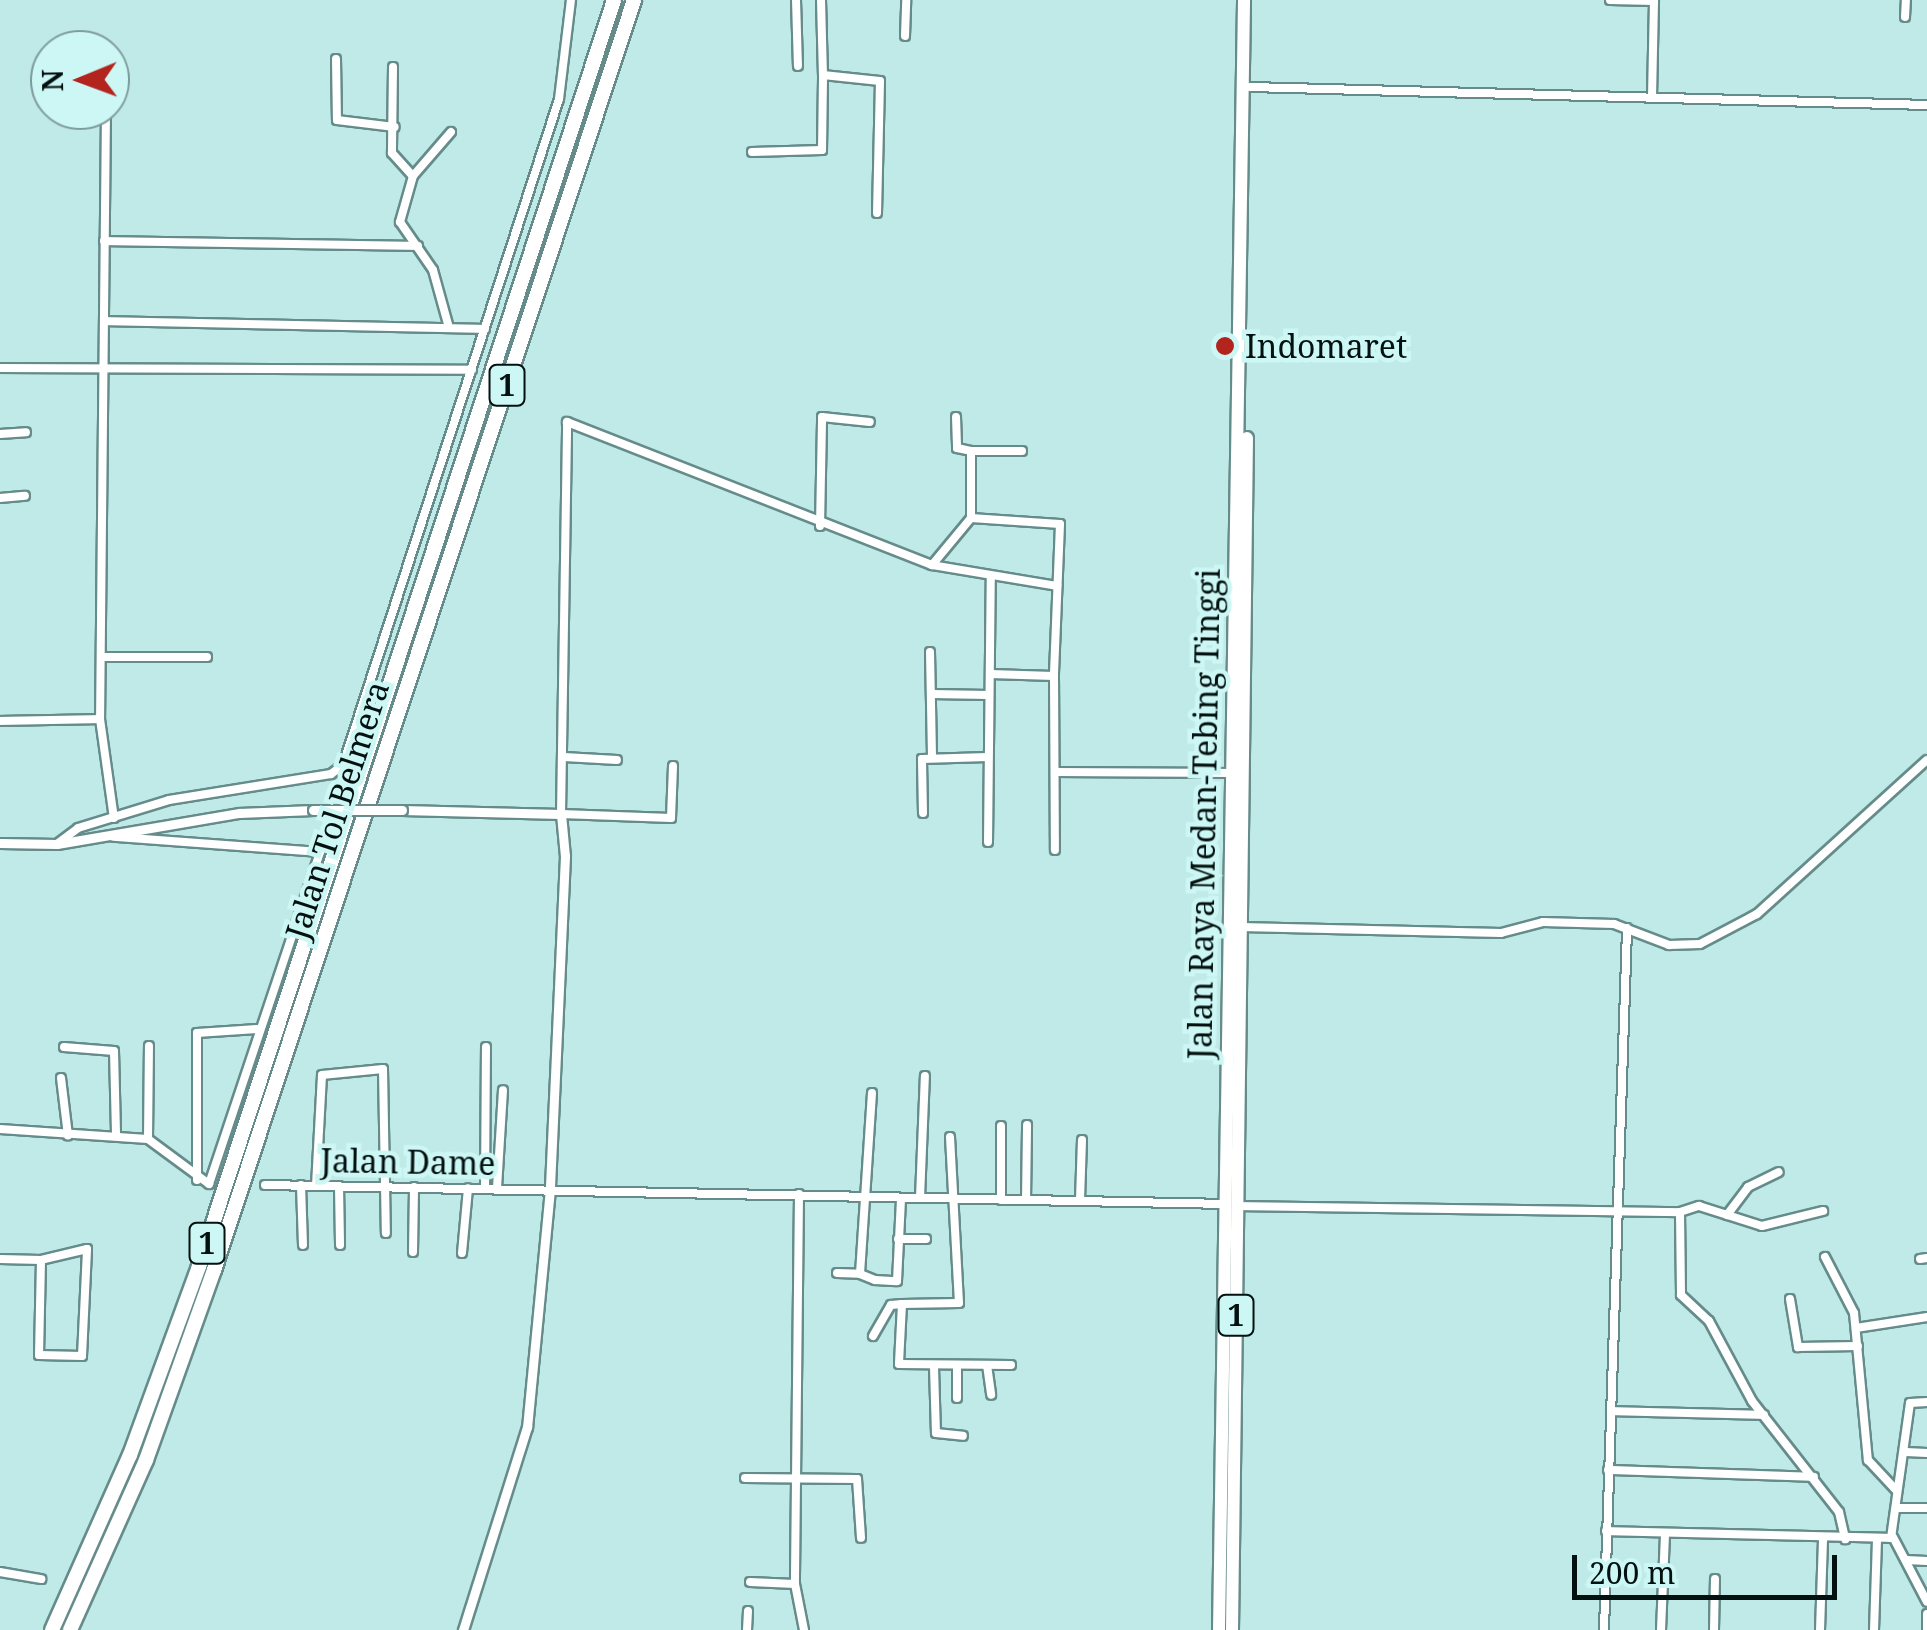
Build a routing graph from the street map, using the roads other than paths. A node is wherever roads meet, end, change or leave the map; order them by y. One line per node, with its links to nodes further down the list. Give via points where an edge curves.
1 (572, 0): 30 (street, via 559,99)
2 (614, 0): 169 (highway, Jalan Tol Belmera / 1, via 199,1266 130,1454)
3 (634, 0): 170 (highway, Jalan Tol Belmera / 1, via 214,1270 146,1460)
4 (796, 0): 15 (street)
5 (822, 0): 16 (street)
6 (906, 0): 12 (street)
7 (1248, 0): 17 (highway, Jalan Raya Medan-Tebing Tinggi / 1); 63 (highway, Jalan Raya Medan-Tebing Tinggi / 1)
8 (1610, 0): 9 (street)
9 (1654, 0): 18 (street)
10 (1906, 0): 11 (street)
11 (1905, 17)
12 (904, 36)
13 (336, 60): 20 (street, via 336,120)
14 (393, 66): 20 (street)
15 (798, 66)
16 (823, 76): 23 (street, via 822,150); 25 (street, via 880,81)
17 (1250, 87): 18 (street); 72 (highway, Jalan Raya Medan-Tebing Tinggi / 1)
18 (1652, 97): 19 (street)
19 (1927, 105)
20 (395, 127): 24 (street, via 394,160)
21 (106, 130): 26 (street)
22 (451, 132): 24 (street)
23 (752, 152)
24 (413, 176): 27 (street, via 399,207)
25 (877, 213)
26 (104, 241): 27 (street); 28 (street)
27 (418, 246): 29 (street)
28 (104, 321): 29 (street); 33 (street)
29 (448, 324): 30 (street)
30 (485, 329): 32 (street)
31 (0, 368): 33 (street)
32 (472, 370): 33 (street); 66 (street, via 344,765)
33 (102, 372): 48 (street)
34 (956, 417): 39 (street, via 957,448)
35 (870, 422): 43 (street, via 822,417)
36 (26, 432): 37 (street)
37 (0, 434)
38 (1022, 451): 39 (street)
39 (971, 452): 42 (street)
40 (25, 496): 41 (street)
41 (0, 498)
42 (970, 518): 44 (street); 46 (street, via 1060,524)
43 (820, 526): 44 (street); 58 (street, via 567,422)
44 (932, 565): 45 (street)
45 (991, 576): 46 (street); 50 (street)
46 (1057, 586): 51 (street)
47 (930, 652): 52 (street)
48 (104, 657): 49 (street); 54 (street)
49 (207, 657)
50 (990, 674): 51 (street); 53 (street)
51 (1054, 676): 62 (street)
52 (931, 694): 53 (street); 56 (street)
53 (989, 695): 57 (street)
54 (100, 719): 55 (street); 66 (street)
55 (0, 722)
56 (932, 756): 57 (street); 64 (street, via 921,761)
57 (988, 757): 68 (street)
58 (564, 758): 59 (street); 65 (street)
59 (617, 760)
60 (1927, 760): 73 (street, via 1734,930 1683,947)
61 (673, 766): 65 (street, via 671,818)
62 (1055, 772): 63 (street); 71 (street)
63 (1234, 773): 72 (highway, Jalan Raya Medan-Tebing Tinggi / 1)
64 (922, 813)
65 (562, 814): 67 (street, bridge, via 313,810 222,815); 101 (street)
66 (114, 818): 70 (street)
67 (114, 837): 70 (street); 74 (street, via 320,852)
68 (988, 842)
69 (0, 844): 70 (street)
70 (57, 844)
71 (1055, 850)
72 (1236, 927): 73 (street, via 1502,932 1543,922); 110 (highway, Jalan Raya Medan-Tebing Tinggi / 1)
73 (1627, 928): 111 (street)
74 (257, 1029): 91 (street, via 209,1184); 91 (street, via 198,1033)
75 (64, 1046): 85 (street, via 114,1051)
76 (149, 1046): 88 (street)
77 (486, 1047): 99 (street)
78 (925, 1076): 105 (street)
79 (61, 1078): 86 (street)
80 (503, 1090): 100 (street)
81 (872, 1093): 103 (street)
82 (1027, 1124): 108 (street)
83 (1001, 1126): 107 (street)
84 (0, 1129): 86 (street)
85 (116, 1134): 86 (street); 88 (street)
86 (68, 1136)
87 (950, 1137): 106 (street)
88 (148, 1139): 91 (street)
89 (1082, 1140): 109 (street)
90 (1779, 1172): 114 (street, via 1748,1187)
91 (197, 1180)
92 (265, 1185): 93 (street, Jalan Dame)
93 (301, 1186): 94 (street, Jalan Dame); 118 (street)
94 (316, 1186): 95 (street, Jalan Dame); 96 (street, via 322,1075 382,1069)
95 (339, 1186): 96 (street, Jalan Dame); 119 (street)
96 (388, 1187): 97 (street, Jalan Dame); 115 (street)
97 (414, 1187): 98 (street, Jalan Dame); 120 (street)
98 (468, 1188): 99 (street, Jalan Dame); 121 (street)
99 (484, 1188): 100 (street, Jalan Dame)
100 (498, 1188): 101 (street, Jalan Dame)
101 (550, 1189): 102 (street, Jalan Dame); 171 (street, via 527,1428)
102 (799, 1194): 103 (street, Jalan Dame); 148 (street)
103 (861, 1197): 104 (street, Jalan Dame); 126 (street)
104 (901, 1198): 105 (street, Jalan Dame); 116 (street)
105 (920, 1198): 106 (street, Jalan Dame)
106 (954, 1198): 107 (street, Jalan Dame); 128 (street, via 959,1304)
107 (1000, 1200): 108 (street, Jalan Dame)
108 (1026, 1200): 109 (street, Jalan Dame)
109 (1080, 1200): 110 (street, Jalan Dame)
110 (1231, 1205): 111 (street, Jalan Dame); 174 (highway, Jalan Raya Medan-Tebing Tinggi / 1); 175 (highway, Jalan Raya Medan-Tebing Tinggi / 1)
111 (1616, 1209): 113 (street, Jalan Dame); 140 (street)
112 (1823, 1211): 114 (street, Jalan Dame, via 1762,1226)
113 (1680, 1212): 114 (street, Jalan Dame, via 1695,1206); 141 (street, via 1678,1288 1709,1321)
114 (1726, 1215)
115 (386, 1234)
116 (898, 1238): 117 (street); 126 (street, via 896,1283)
117 (926, 1239)
118 (303, 1244)
119 (340, 1245)
120 (413, 1252)
121 (462, 1253)
122 (1826, 1257): 130 (street)
123 (0, 1259): 124 (street)
124 (41, 1260): 124 (street, via 87,1248 82,1356 38,1353)
125 (837, 1273): 126 (street)
126 (860, 1274)
127 (1790, 1299): 132 (street, via 1798,1347)
128 (902, 1304): 131 (street, via 891,1306); 136 (street, via 899,1364)
129 (1927, 1317): 130 (street)
130 (1856, 1328): 132 (street)
131 (874, 1336)
132 (1858, 1346): 149 (street, via 1868,1460)
133 (1011, 1364): 134 (street)
134 (987, 1365): 135 (street); 137 (street)
135 (957, 1366): 136 (street); 138 (street)
136 (934, 1367): 142 (street, via 936,1432)
137 (991, 1395)
138 (957, 1398)
139 (1927, 1402): 143 (street, via 1910,1402)
140 (1611, 1411): 141 (street); 145 (street)
141 (1764, 1416): 146 (street)
142 (963, 1436)
143 (1906, 1452): 144 (street); 149 (street)
144 (1927, 1454)
145 (1608, 1470): 146 (street); 152 (street)
146 (1815, 1477): 156 (street, via 1843,1520)
147 (744, 1478): 148 (street)
148 (796, 1478): 155 (street, via 859,1480); 165 (street)
149 (1895, 1489): 150 (street)
150 (1896, 1508): 151 (street); 154 (street)
151 (1927, 1508)
152 (1606, 1531): 153 (street); 176 (street)
153 (1664, 1534): 158 (street); 177 (street)
154 (1893, 1537): 157 (street); 159 (street)
155 (861, 1538)
156 (1845, 1539): 157 (street); 158 (street)
157 (1876, 1539): 180 (street)
158 (1823, 1540): 179 (street)
159 (1906, 1560): 160 (street); 166 (street)
160 (1927, 1561)
161 (0, 1572): 162 (street)
162 (41, 1579)
163 (1715, 1580): 178 (street)
164 (750, 1582): 165 (street)
165 (795, 1584): 173 (street)
166 (1927, 1602)
167 (748, 1611): 172 (street)
168 (1927, 1614): 181 (street)
169 (52, 1630)
170 (70, 1630)
171 (462, 1630)
172 (746, 1630)
173 (804, 1630)
174 (1219, 1630)
175 (1232, 1630)
176 (1604, 1630)
177 (1661, 1630)
178 (1714, 1630)
179 (1820, 1630)
180 (1874, 1630)
181 (1926, 1630)

